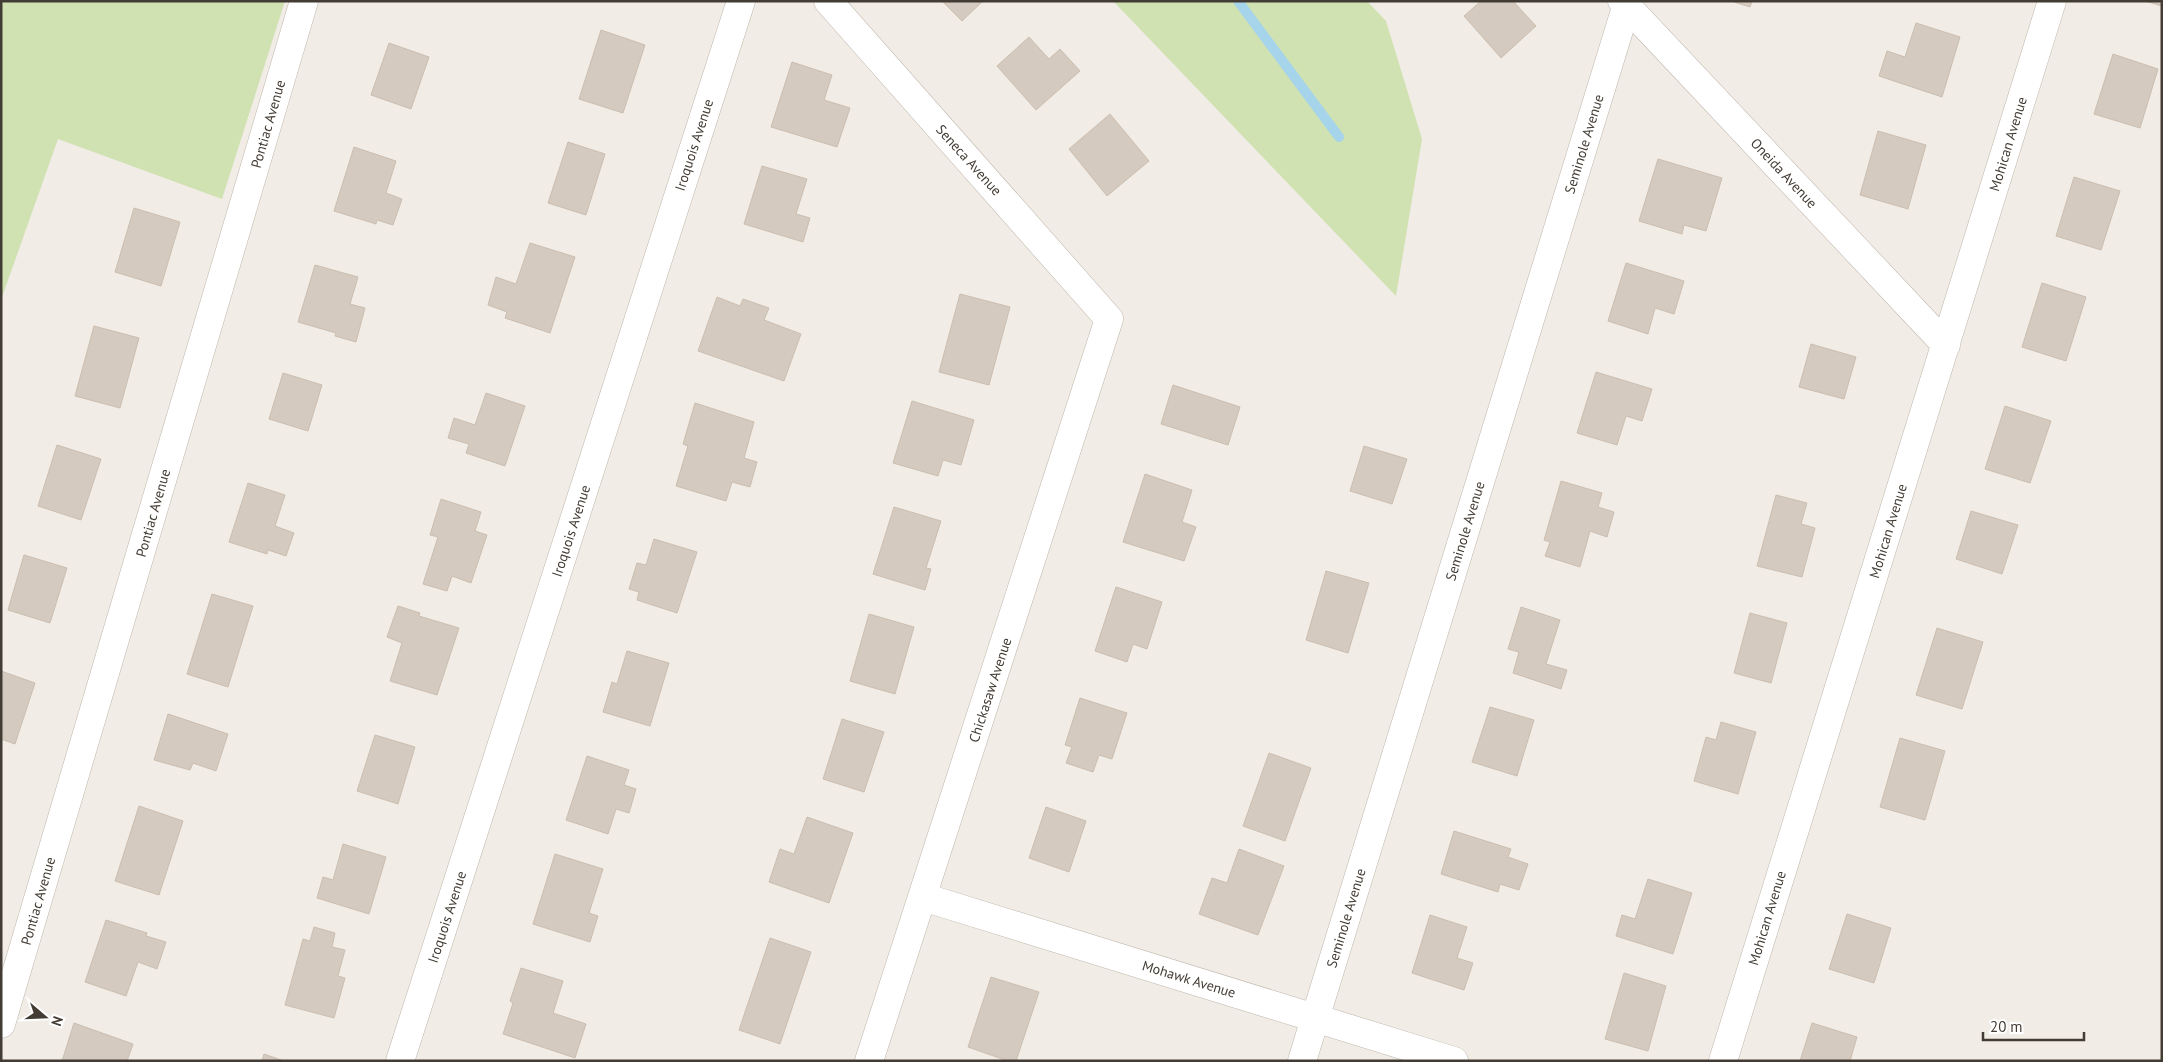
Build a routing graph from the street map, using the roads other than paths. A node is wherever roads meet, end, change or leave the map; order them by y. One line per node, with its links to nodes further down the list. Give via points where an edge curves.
1 (304, 1): 10 (street, Pontiac Avenue)
2 (741, 1): 11 (street, Iroquois Avenue)
3 (828, 1): 6 (street, Seneca Avenue)
4 (2052, 1): 7 (street, Mohican Avenue)
5 (1626, 3): 7 (street, Oneida Avenue); 9 (street, Seminole Avenue)
6 (1109, 319): 8 (street, Chickasaw Avenue)
7 (1946, 345): 15 (street, Mohican Avenue)
8 (923, 898): 9 (street, Mohawk Avenue); 12 (street, Chickasaw Avenue)
9 (1316, 1018): 13 (street, Seminole Avenue); 14 (street, Mohawk Avenue)
10 (1, 1024)
11 (400, 1061)
12 (869, 1061)
13 (1302, 1061)
14 (1454, 1061)
15 (1723, 1061)

